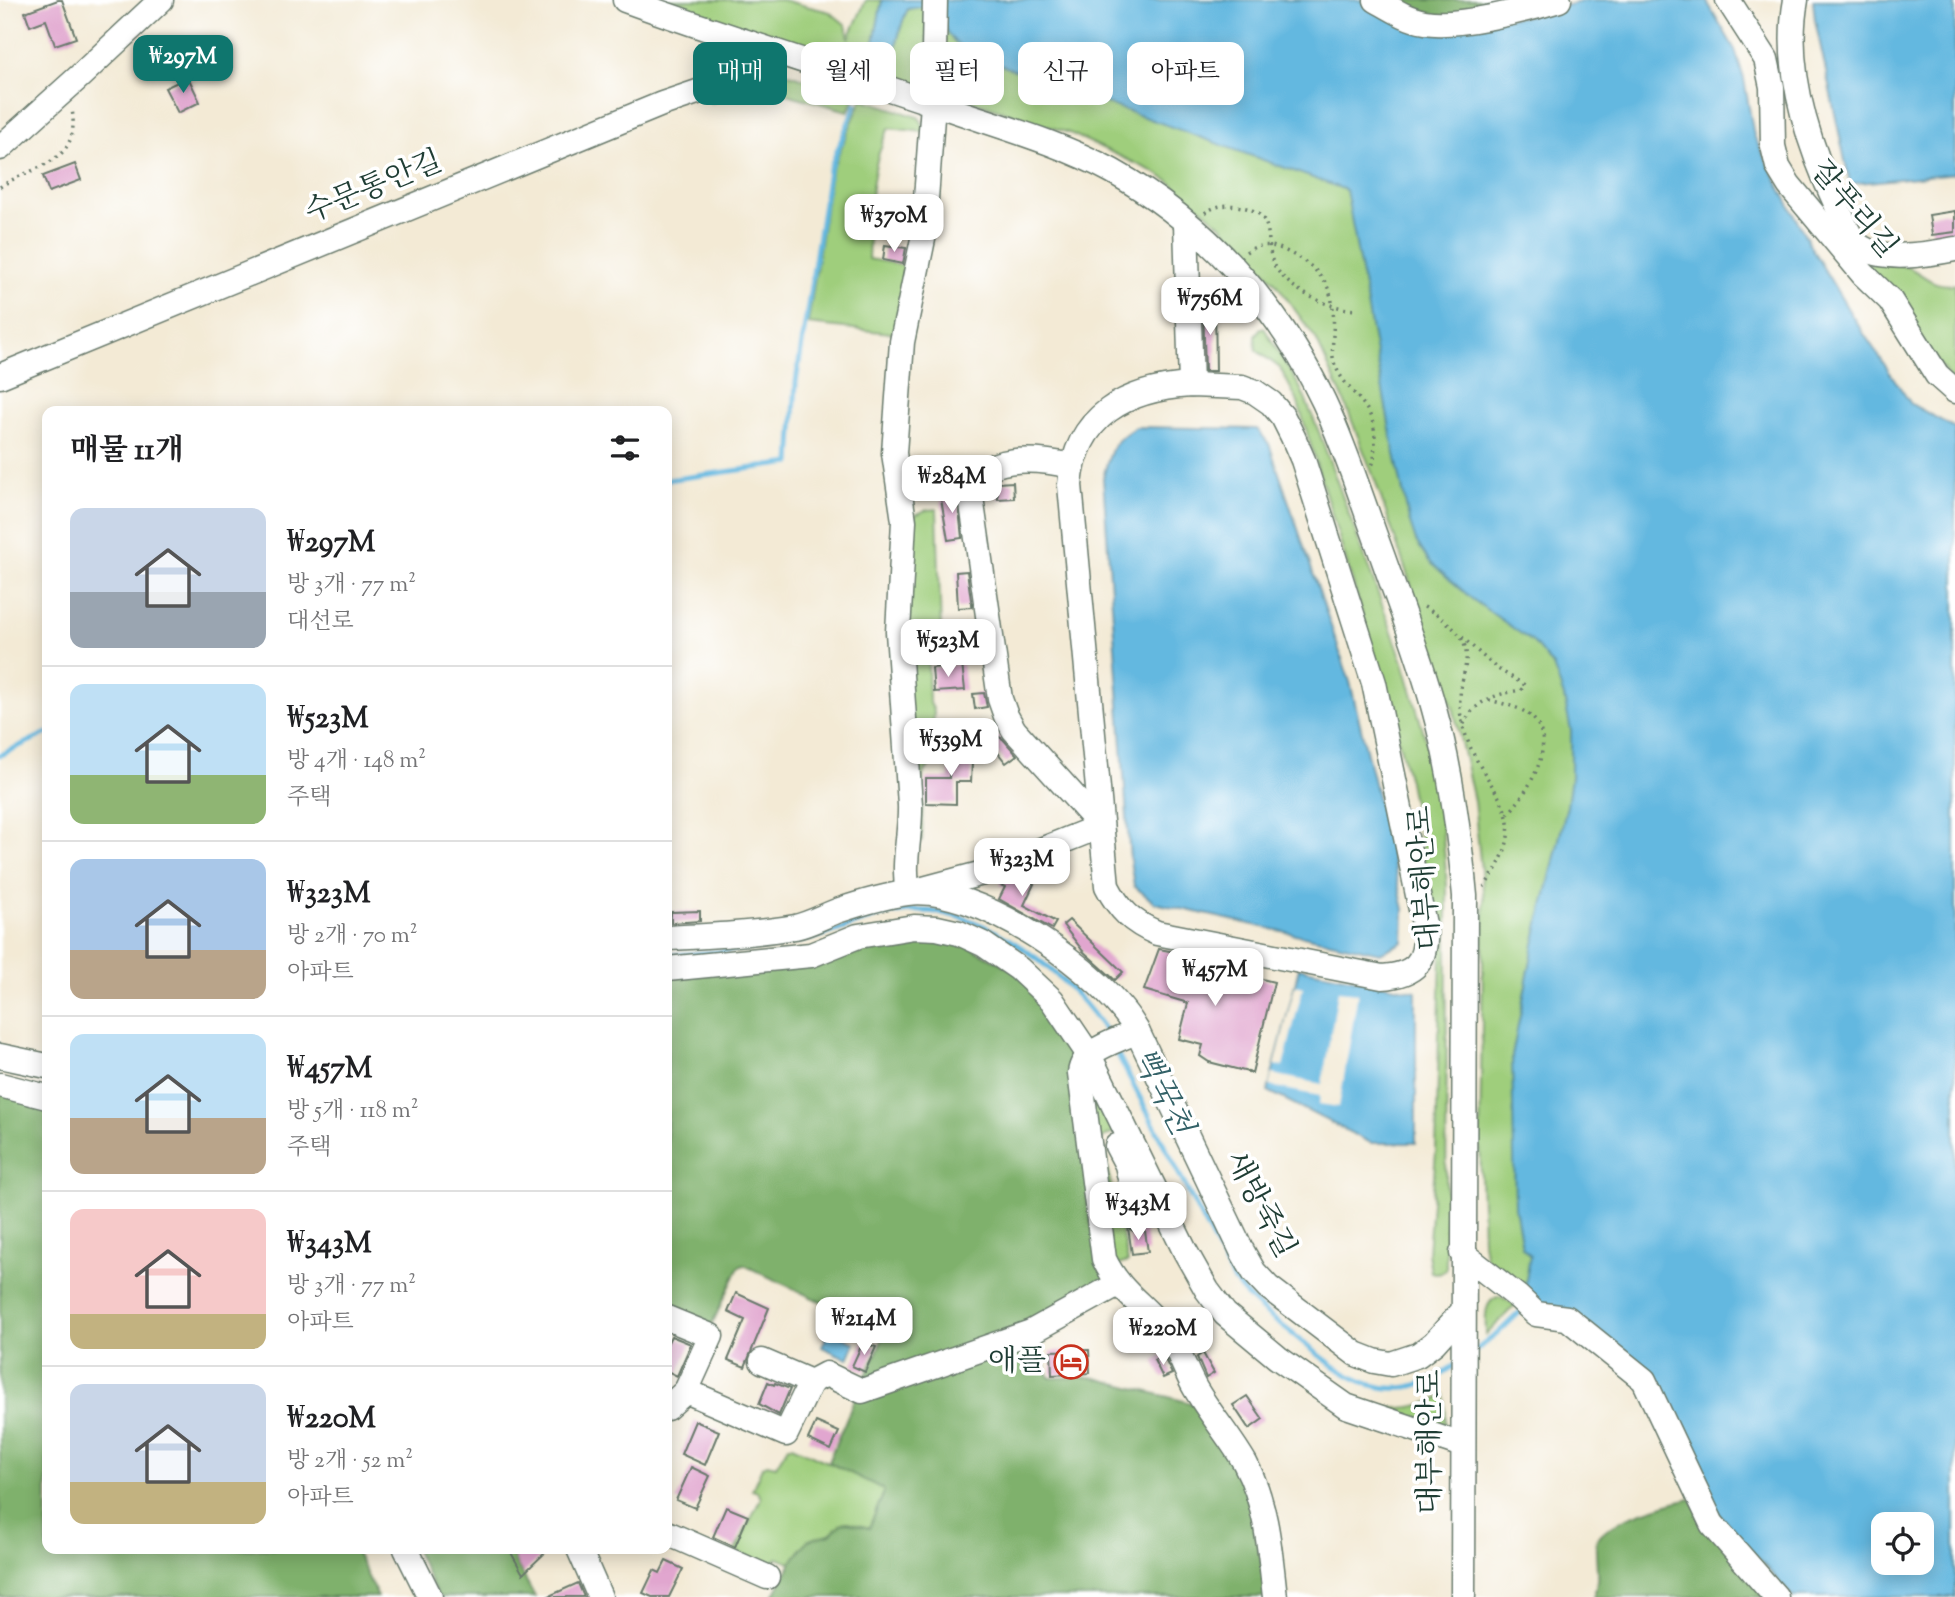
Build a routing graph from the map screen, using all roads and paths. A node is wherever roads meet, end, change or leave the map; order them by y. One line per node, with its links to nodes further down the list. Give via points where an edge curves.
1 (161, 0): 13 (street)
2 (625, 0): 8 (street, 대부해안로)
3 (934, 0): 9 (street)
4 (1376, 0): 5 (street, via 1409,18 1448,24)
5 (1559, 0)
6 (1728, 0): 10 (street, 잘푸리길)
7 (1796, 0): 12 (street, 잘푸리길)
8 (746, 42)
9 (933, 42)
10 (1759, 46): 12 (street); 28 (street, 잘푸리길, via 1769,71 1778,167 1889,300 1937,375)
11 (787, 56): 15 (street, 대부해안로)
12 (1793, 62): 22 (street, 잘푸리길, via 1806,125 1825,180 1859,246 1874,253 1924,255)
13 (64, 91): 18 (street); 19 (path, via 74,121 59,157)
14 (693, 94): 26 (street, 수문통안길)
15 (910, 96)
16 (933, 105): 37 (street, via 923,240 902,342 894,453 904,521 898,632 910,805)
17 (936, 105): 20 (street, 대부해안로, via 1053,144 1110,170)
18 (0, 148)
19 (0, 187)
20 (1194, 220): 21 (path, via 1220,206 1245,208 1262,218 1270,234); 27 (street); 49 (street, 대부해안로, via 1262,299 1300,355 1325,404 1434,708 1460,840 1465,896)
21 (1269, 245): 23 (path); 24 (path, via 1278,272); 24 (path, via 1294,255 1321,276)
22 (1955, 249)
23 (1241, 255)
24 (1335, 308): 25 (path); 30 (path, via 1335,366 1365,405 1374,426 1375,458)
25 (1358, 310)
26 (0, 376)
27 (1191, 385): 29 (street, 대부해안로, via 1143,393 1104,412 1089,427); 36 (street, 대부해안로, via 1242,387 1255,392 1283,417 1303,460 1381,712 1425,929 1421,961 1409,971 1382,977 1142,927 1114,902 1107,886)
28 (1955, 391)
29 (1072, 466): 36 (street, 대부해안로, via 1070,485); 36 (street, via 1050,461 998,465 978,475 971,485 971,498 1006,716)
30 (1367, 474)
31 (1417, 603): 32 (path)
32 (1460, 636): 33 (path, via 1496,668 1525,685); 34 (path, via 1467,655 1460,704)
33 (1486, 700): 34 (path, via 1472,709); 35 (path, via 1526,713 1541,737 1537,773)
34 (1463, 726): 35 (path)
35 (1508, 814): 38 (path, via 1504,853 1490,879)
36 (1101, 826): 37 (street, via 983,873)
37 (908, 892): 39 (street, 새방죽길, via 797,927); 41 (street, 새방죽길, via 977,904 1031,933 1116,1002)
38 (1475, 894)
39 (672, 938)
40 (672, 969): 42 (street, via 811,955 858,936 937,928 983,944 1019,969 1052,1000)
41 (1133, 1033): 42 (street); 52 (street, 새방죽길, via 1242,1251 1268,1287 1356,1354 1382,1363 1400,1363 1418,1354)
42 (1091, 1054): 47 (street); 50 (street, via 1081,1064 1080,1073 1101,1248)
43 (0, 1056): 44 (street)
44 (42, 1065)
45 (0, 1085): 46 (street)
46 (42, 1096)
47 (1127, 1133): 48 (street, via 1114,1140 1127,1165); 57 (street, via 1185,1251 1226,1314 1294,1371 1346,1406)
48 (1139, 1218)
49 (1462, 1253): 52 (street, 대부해안로); 66 (street, via 1527,1305 1567,1318 1644,1380 1712,1524)
50 (1118, 1284): 54 (street, via 1031,1332 862,1391 826,1374); 64 (street, via 1171,1339 1193,1385 1244,1462 1265,1518)
51 (672, 1320): 55 (street, via 710,1336)
52 (1462, 1322): 57 (street, 대부해안로)
53 (762, 1361): 54 (street)
54 (810, 1382): 55 (street, via 786,1434)
55 (686, 1391): 56 (street)
56 (672, 1404)
57 (1463, 1434): 65 (street, 대부해안로)
58 (672, 1535): 61 (street)
59 (408, 1554): 62 (street)
60 (581, 1554): 63 (street)
61 (767, 1577)
62 (430, 1597)
63 (600, 1597)
64 (1275, 1597)
65 (1462, 1597)
66 (1776, 1597)

